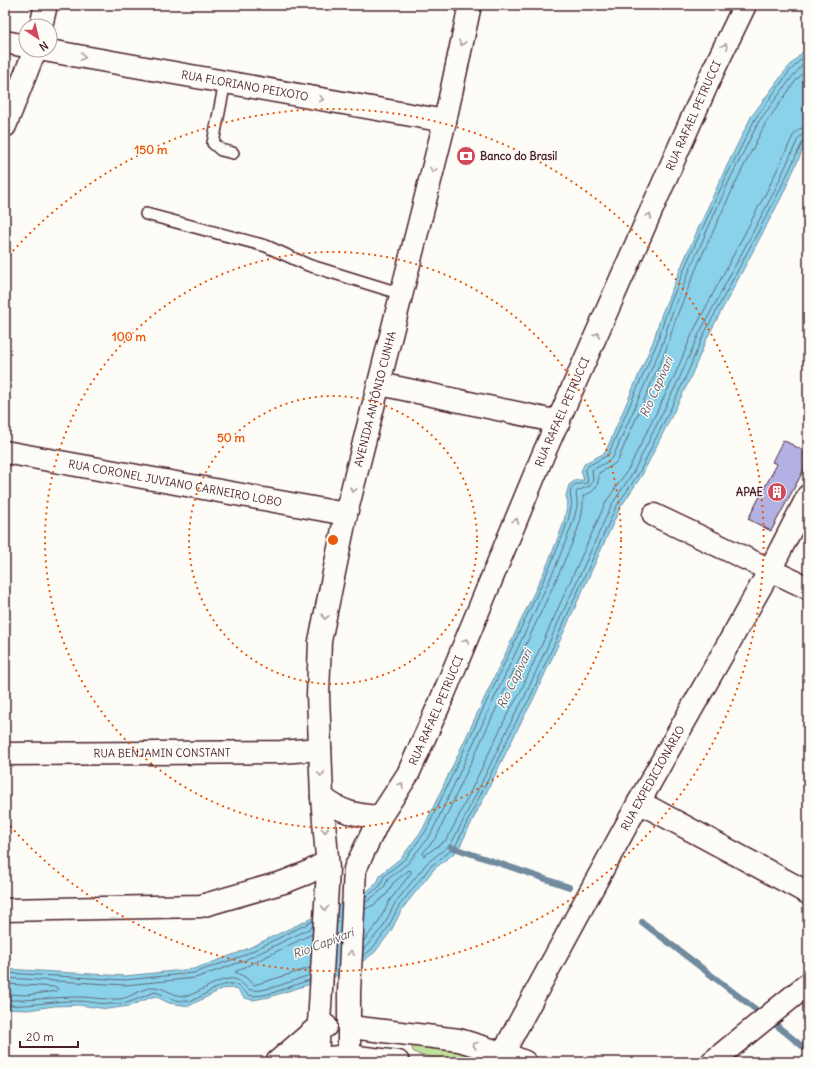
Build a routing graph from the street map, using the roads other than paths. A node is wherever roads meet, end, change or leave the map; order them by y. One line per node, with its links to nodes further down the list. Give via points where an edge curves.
1 (46, 5): 4 (street)
2 (470, 5): 10 (street, AVENIDA ANTÔNIO CUNHA, one-way to 10)
3 (745, 5): 16 (street, RUA RAFAEL PETRUCCI, one-way to 3, via 713,71)
4 (43, 18)
5 (5, 42): 6 (street)
6 (18, 44)
7 (58, 52): 9 (street, RUA FLORIANO PEIXOTO, one-way to 9)
8 (32, 58): 11 (street)
9 (225, 82): 10 (street, RUA FLORIANO PEIXOTO, one-way to 10); 12 (lane, via 213,143 221,150)
10 (445, 122): 14 (street, AVENIDA ANTÔNIO CUNHA, one-way to 14)
11 (5, 126)
12 (233, 153)
13 (146, 214): 14 (lane, via 266,246 308,265)
14 (402, 294): 15 (street, AVENIDA ANTÔNIO CUNHA)
15 (380, 384): 16 (street); 19 (street, AVENIDA ANTÔNIO CUNHA, one-way to 19)
16 (559, 422): 27 (street, RUA RAFAEL PETRUCCI, one-way to 16, via 408,774)
17 (5, 452): 19 (street, RUA CORONEL JUVIANO CARNEIRO LOBO)
18 (808, 496): 21 (street, RUA EXPEDICIONÁRIO)
19 (346, 514): 23 (street, AVENIDA ANTÔNIO CUNHA, one-way to 23, via 320,641)
20 (654, 514): 21 (street)
21 (770, 570): 22 (street); 26 (street, RUA EXPEDICIONÁRIO)
22 (808, 588)
23 (320, 749): 24 (street, RUA BENJAMIN CONSTANT, via 281,752); 25 (street, AVENIDA ANTÔNIO CUNHA, one-way to 25)
24 (5, 754)
25 (322, 797): 27 (street, via 339,810); 28 (street, AVENIDA ANTÔNIO CUNHA, one-way to 28)
26 (639, 802): 29 (street); 36 (street, RUA EXPEDICIONÁRIO, via 510,1040)
27 (380, 817): 33 (street, RUA RAFAEL PETRUCCI, one-way to 27, via 349,992 355,869)
28 (327, 866): 30 (street, via 284,882 201,906); 32 (street, AVENIDA ANTÔNIO CUNHA, one-way to 32)
29 (808, 893)
30 (5, 910)
31 (808, 984): 41 (street)
32 (319, 1026): 33 (street); 35 (street, AVENIDA ANTÔNIO CUNHA); 37 (street)
33 (350, 1026): 34 (street); 36 (street, one-way to 33, via 459,1040)
34 (349, 1056): 35 (street); 39 (street)
35 (317, 1058): 38 (street)
36 (503, 1058): 40 (street)
37 (277, 1062)
38 (287, 1062)
39 (398, 1062)
40 (526, 1062)
41 (712, 1062)

